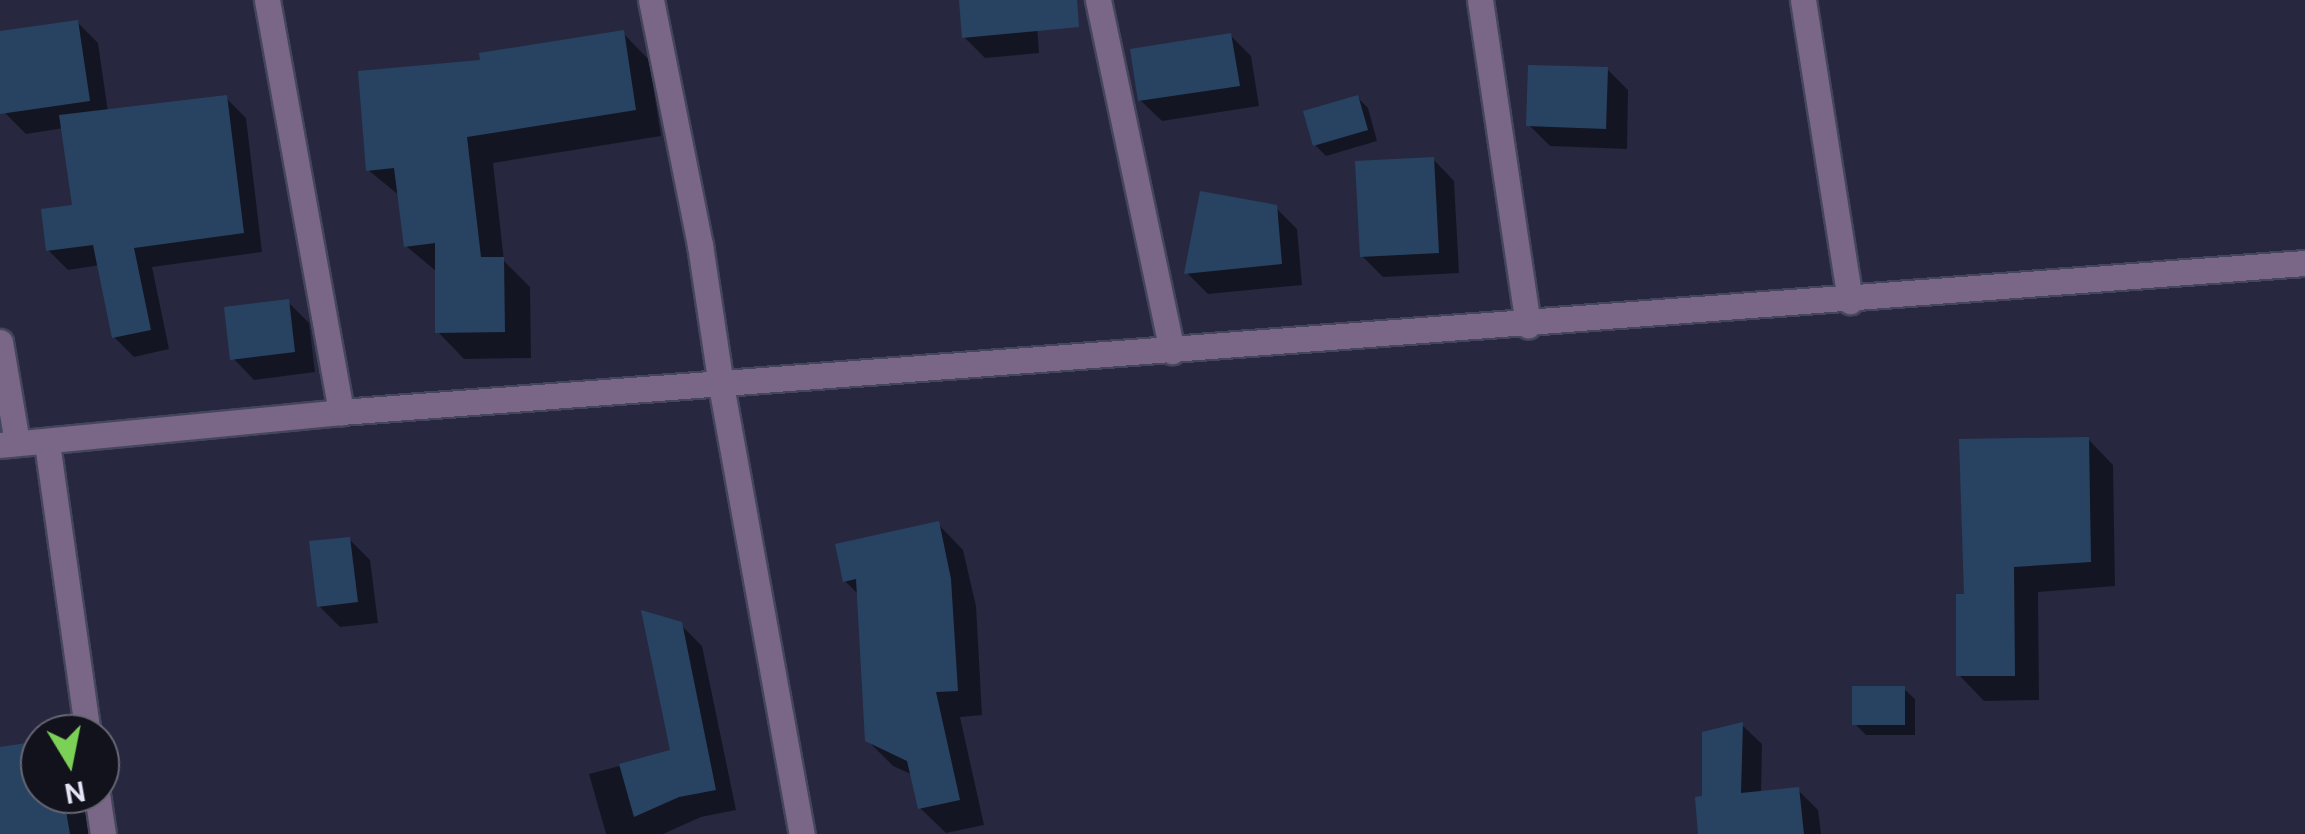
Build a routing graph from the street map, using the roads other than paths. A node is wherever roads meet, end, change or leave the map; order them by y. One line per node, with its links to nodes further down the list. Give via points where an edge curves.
1 (267, 0): 12 (street)
2 (651, 0): 11 (street, via 700,245)
3 (1098, 0): 10 (street)
4 (1480, 0): 8 (street)
5 (1803, 0): 7 (street)
6 (2305, 263): 7 (street)
7 (1850, 300): 8 (street)
8 (1528, 325): 10 (street)
9 (0, 342): 14 (street)
10 (1172, 351): 11 (street)
11 (720, 385): 12 (street); 16 (street)
12 (341, 412): 13 (street)
13 (47, 442): 14 (street); 15 (street)
14 (9, 444)
15 (85, 714)
16 (802, 834)

